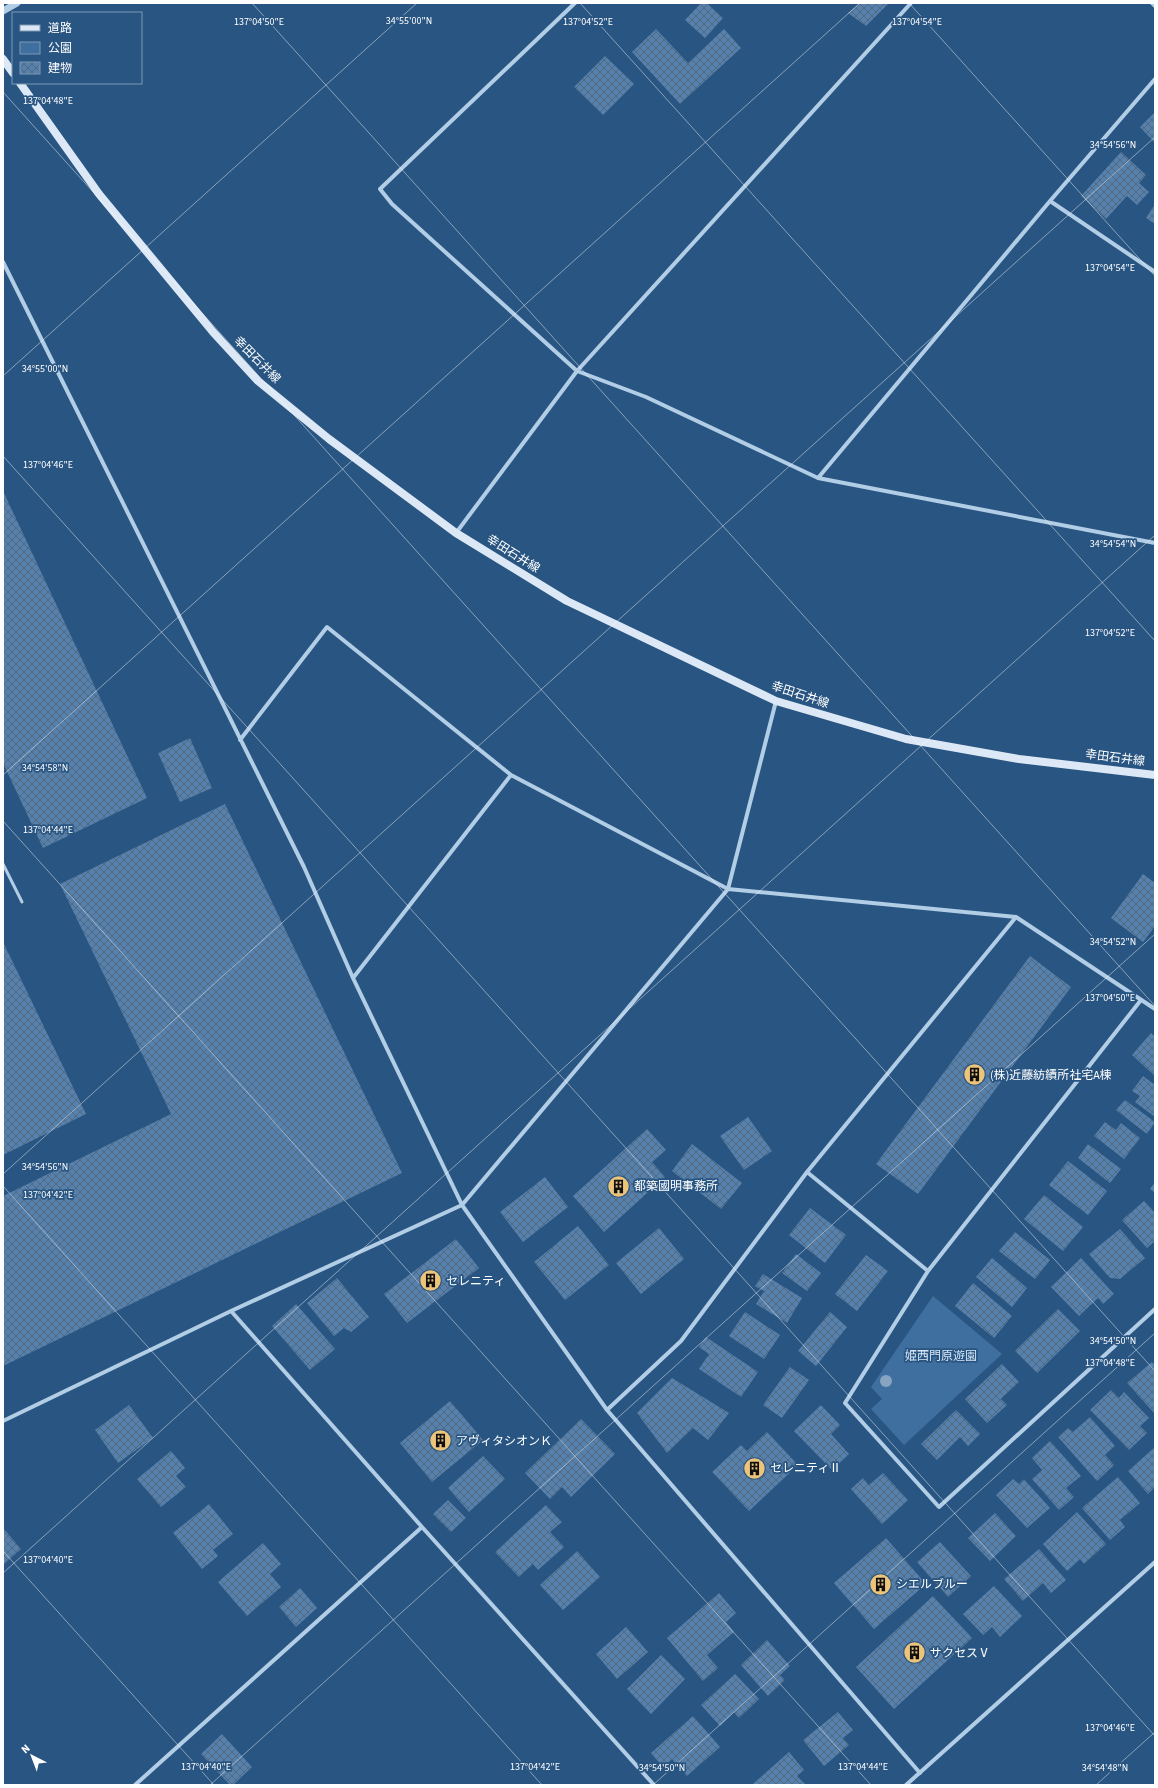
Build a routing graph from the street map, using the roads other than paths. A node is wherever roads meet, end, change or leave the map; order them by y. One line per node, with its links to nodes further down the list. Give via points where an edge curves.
1 (17, 3): 6 (street)
2 (575, 3): 14 (street, via 380,189 392,204)
3 (911, 3): 14 (street)
4 (1152, 3): 5 (street)
5 (1155, 6)
6 (3, 11)
7 (3, 58): 8 (main road)
8 (12, 72)
9 (1155, 79): 11 (street)
10 (21, 84): 16 (main road, 幸田石井線, via 99,194 213,332 258,381 329,439)
11 (1050, 201): 13 (street); 15 (street)
12 (3, 262): 19 (street)
13 (1155, 272)
14 (577, 371): 15 (street, via 646,397); 16 (street)
15 (818, 478): 17 (street)
16 (456, 533): 18 (main road, 幸田石井線, via 567,601)
17 (1155, 543)
18 (776, 701): 20 (main road, 幸田石井線, via 906,739 1019,759); 23 (street)
19 (240, 740): 21 (street, via 327,628); 26 (street, via 304,867)
20 (1155, 775)
21 (511, 776): 23 (street); 26 (street)
22 (3, 864): 24 (lane)
23 (728, 888): 25 (street); 30 (street)
24 (22, 902)
25 (1016, 917): 27 (street); 29 (street)
26 (353, 978): 30 (street)
27 (1141, 1000): 28 (street); 31 (street)
28 (1155, 1009)
29 (807, 1172): 31 (street); 34 (street, via 681,1341)
30 (462, 1205): 33 (street); 34 (street)
31 (928, 1271): 32 (street, via 845,1404 939,1507)
32 (1155, 1309)
33 (231, 1311): 35 (street); 36 (street)
34 (607, 1410): 38 (street)
35 (3, 1421)
36 (422, 1527): 39 (street); 40 (street)
37 (1155, 1562): 38 (street)
38 (920, 1773): 41 (street)
39 (135, 1785)
40 (654, 1785)
41 (906, 1785)

